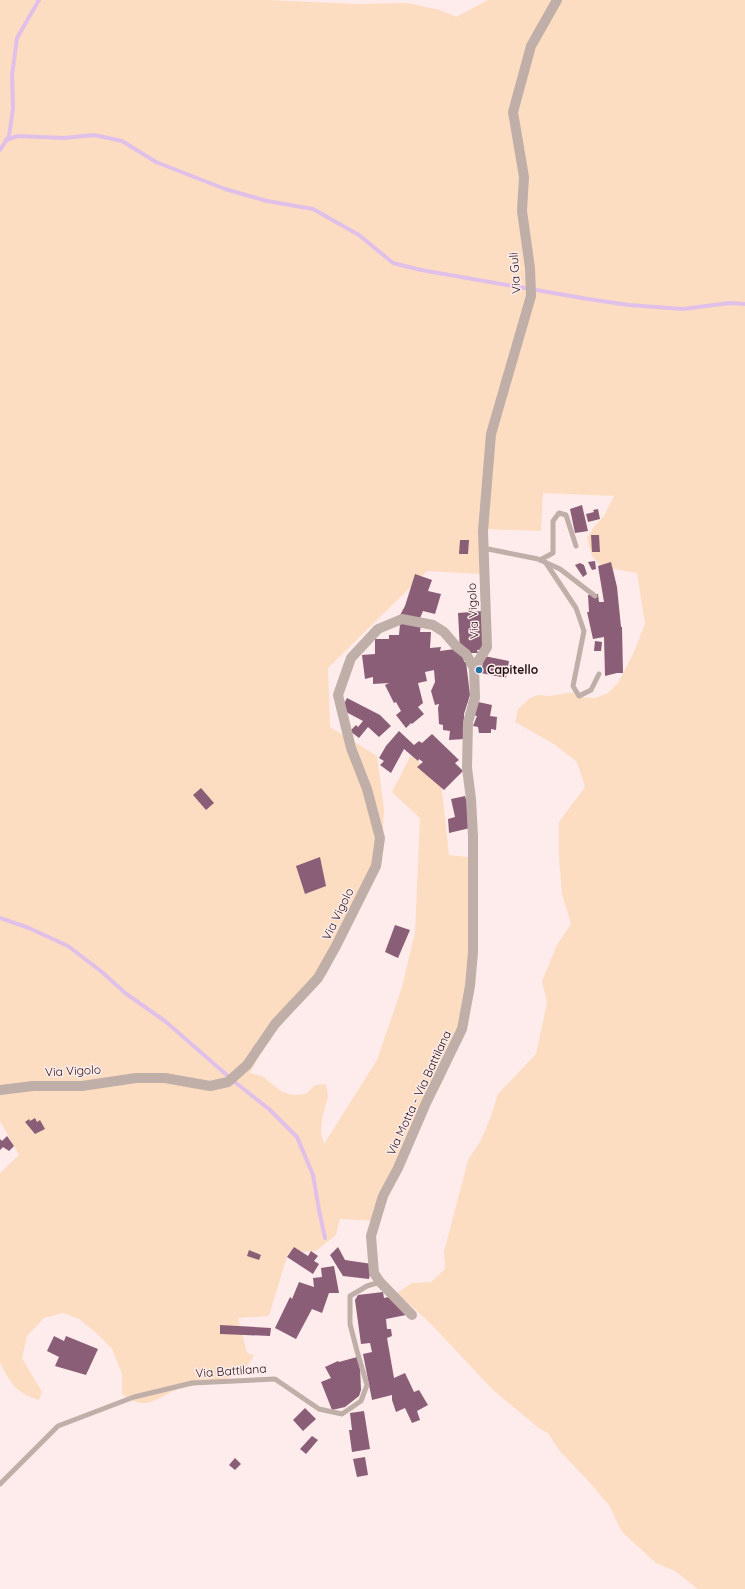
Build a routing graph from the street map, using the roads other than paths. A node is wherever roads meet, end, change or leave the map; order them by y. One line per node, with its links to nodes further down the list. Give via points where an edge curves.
1 (557, 0): 3 (street, Via Guli, via 531,46 513,112 524,177 522,211 531,296 491,434)
2 (576, 546): 4 (lane, via 566,515 559,513 553,521 553,553)
3 (483, 548): 4 (lane); 7 (street, Via Vigolo, via 487,647)
4 (540, 560): 5 (lane)
5 (546, 563): 6 (lane, via 560,569); 8 (lane, via 576,608 584,631 573,686 579,696 591,690)
6 (595, 596)
7 (474, 668): 9 (street, Via Vigolo, via 466,654 444,632 433,625 402,619 378,629 351,658 338,695 351,748 367,789 380,838 376,866 318,978 275,1024 247,1065 228,1082 210,1086 164,1078 143,1078 82,1086 33,1086); 10 (street, Via Motta - Via Battilana, via 475,698 468,722 467,768 473,836 473,952 470,986 462,1029 384,1196 370,1236 374,1273)
8 (599, 674)
9 (0, 1090)
10 (380, 1282): 11 (street); 12 (lane, Via Battilana, via 350,1296 350,1324 367,1385 361,1401 342,1414 319,1409 275,1379 192,1383 134,1397 58,1426)
11 (412, 1315)
12 (0, 1484)

